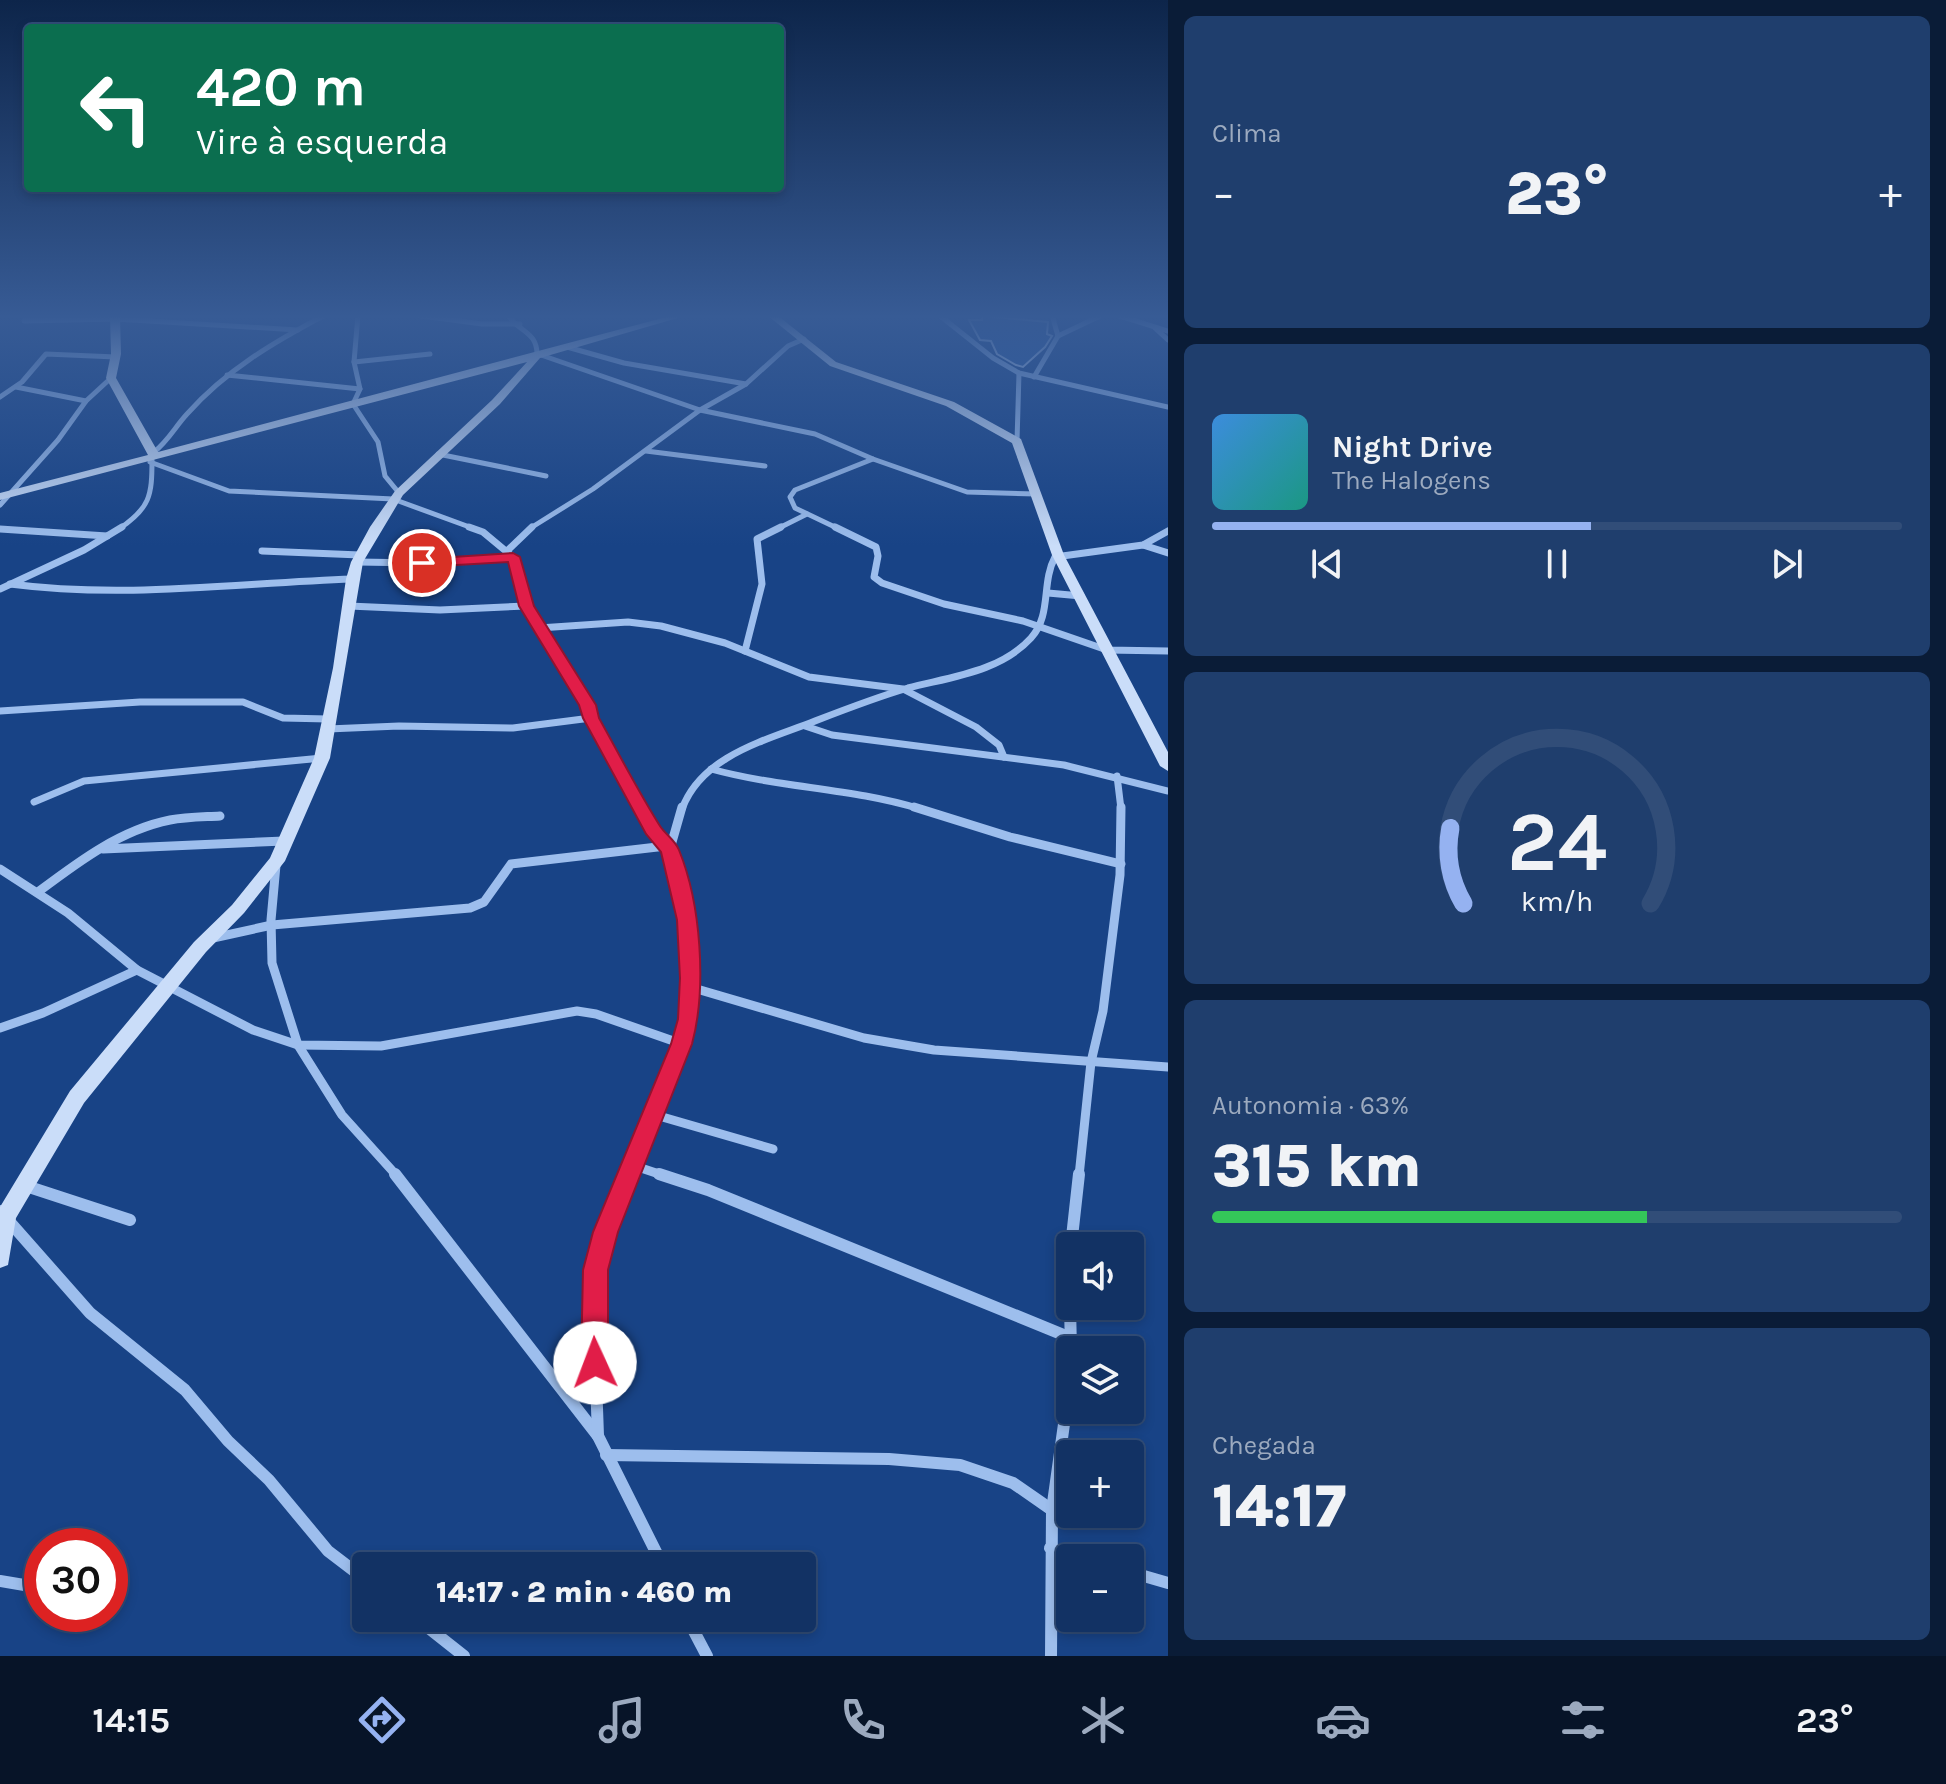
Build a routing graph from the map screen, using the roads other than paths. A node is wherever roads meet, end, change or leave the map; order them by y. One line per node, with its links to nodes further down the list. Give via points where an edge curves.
1 (42, 392): 13 (street)
2 (95, 392): 13 (street)
3 (117, 392): 20 (street)
4 (209, 392): 20 (street)
5 (358, 392): 14 (street)
6 (398, 392): 14 (street)
7 (505, 392): 19 (street)
8 (647, 392): 16 (street)
9 (731, 392): 16 (street)
10 (916, 392): 17 (street, via 950,404)
11 (1018, 392): 17 (street)
12 (1102, 392): 15 (street)
13 (86, 401): 25 (street, via 58,440)
14 (353, 404): 20 (street); 26 (street, via 378,442 385,476)
15 (1168, 407)
16 (700, 410): 18 (street); 21 (street, via 815,434)
17 (1017, 441): 24 (street)
18 (646, 451): 22 (street); 34 (street, via 529,529)
19 (438, 454): 23 (street); 26 (street)
20 (153, 457): 25 (street); 26 (street, via 212,488 229,491); 31 (street, via 150,497)
21 (873, 459): 24 (street, via 974,494); 28 (street, via 795,490 792,504)
22 (765, 466)
23 (546, 476)
24 (1036, 494): 36 (street)
25 (4, 495): 27 (street)
26 (396, 496): 34 (street, via 483,532); 37 (street)
27 (0, 505)
28 (807, 514): 45 (street, via 876,547 874,577 882,583 944,604); 48 (street, via 757,539 762,584)
29 (0, 529): 31 (street)
30 (1168, 531): 32 (street)
31 (108, 536): 39 (street)
32 (1143, 545): 35 (street); 36 (street)
33 (262, 551): 37 (street)
34 (511, 553): 37 (street, via 422,563); 44 (street)
35 (1168, 553)
36 (1058, 555): 41 (street, via 1050,566); 42 (street)
37 (359, 559): 38 (street)
38 (352, 579): 39 (street, via 113,594); 43 (street)
39 (10, 584): 40 (street)
40 (0, 589)
41 (1048, 593): 42 (street); 45 (street)
42 (1081, 596): 47 (street)
43 (349, 606): 44 (street); 53 (street)
44 (526, 606): 46 (street)
45 (1041, 626): 47 (street); 50 (street, via 1029,641 997,662)
46 (539, 628): 48 (street, via 628,622 694,633); 52 (street)
47 (1107, 650): 49 (street); 57 (street)
48 (745, 651): 50 (street, via 809,677)
49 (1168, 651)
50 (903, 689): 54 (street); 55 (street, via 976,727 999,745)
51 (0, 711): 53 (street, via 243,702 276,717)
52 (591, 718): 53 (street, via 513,728); 64 (street, via 655,834)
53 (328, 724): 56 (street)
54 (804, 725): 55 (street, via 832,735); 58 (street, via 738,751)
55 (1004, 757): 59 (street)
56 (322, 758): 61 (street, via 84,781); 63 (street)
57 (1168, 766)
58 (711, 769): 64 (street, via 689,788); 67 (street, via 864,795)
59 (1117, 776): 60 (street); 67 (street)
60 (1168, 791)
61 (34, 802)
62 (220, 816): 65 (street, via 163,822)
63 (284, 841): 65 (street); 66 (street)
64 (668, 848): 70 (street, via 511,864 484,902 470,908); 74 (street, via 687,920)
65 (98, 850): 69 (street)
66 (277, 861): 70 (street); 71 (street)
67 (1121, 864): 78 (street, via 1103,1011)
68 (0, 869): 69 (street)
69 (38, 892): 72 (street)
70 (272, 925): 71 (street); 77 (street, via 272,963)
71 (209, 939): 73 (street)
72 (137, 970): 73 (street); 75 (street)
73 (168, 987): 77 (street, via 253,1030); 83 (street, via 77,1097)
74 (690, 987): 76 (street); 78 (street, via 864,1038 934,1050)
75 (0, 1028)
76 (682, 1044): 77 (street, via 577,1011 381,1046); 80 (street)
77 (298, 1045): 90 (street, via 342,1115 398,1177)
78 (1091, 1062): 79 (street); 86 (street)
79 (1168, 1067)
80 (652, 1114): 81 (street); 82 (street)
81 (773, 1149)
82 (632, 1165): 88 (street, via 708,1190); 90 (street, via 595,1270)
83 (26, 1186): 84 (street); 85 (street)
84 (3, 1214): 87 (street); 96 (street, via 90,1313 185,1390 328,1551)
85 (130, 1220)
86 (1073, 1232)
87 (0, 1258)
88 (1056, 1338)
89 (1064, 1424): 92 (street)
90 (598, 1436): 91 (street)
91 (606, 1455): 92 (street, via 960,1465 1013,1483); 95 (street)
92 (1052, 1510): 93 (street)
93 (1050, 1548): 94 (street); 105 (street)
94 (1056, 1550)
95 (656, 1552)
96 (352, 1569)
97 (1144, 1576): 99 (street)
98 (0, 1581): 100 (street)
99 (1168, 1583)
100 (24, 1585)
101 (434, 1632): 103 (street)
102 (694, 1632): 104 (street)
103 (464, 1656)
104 (707, 1656)
105 (1051, 1656)

